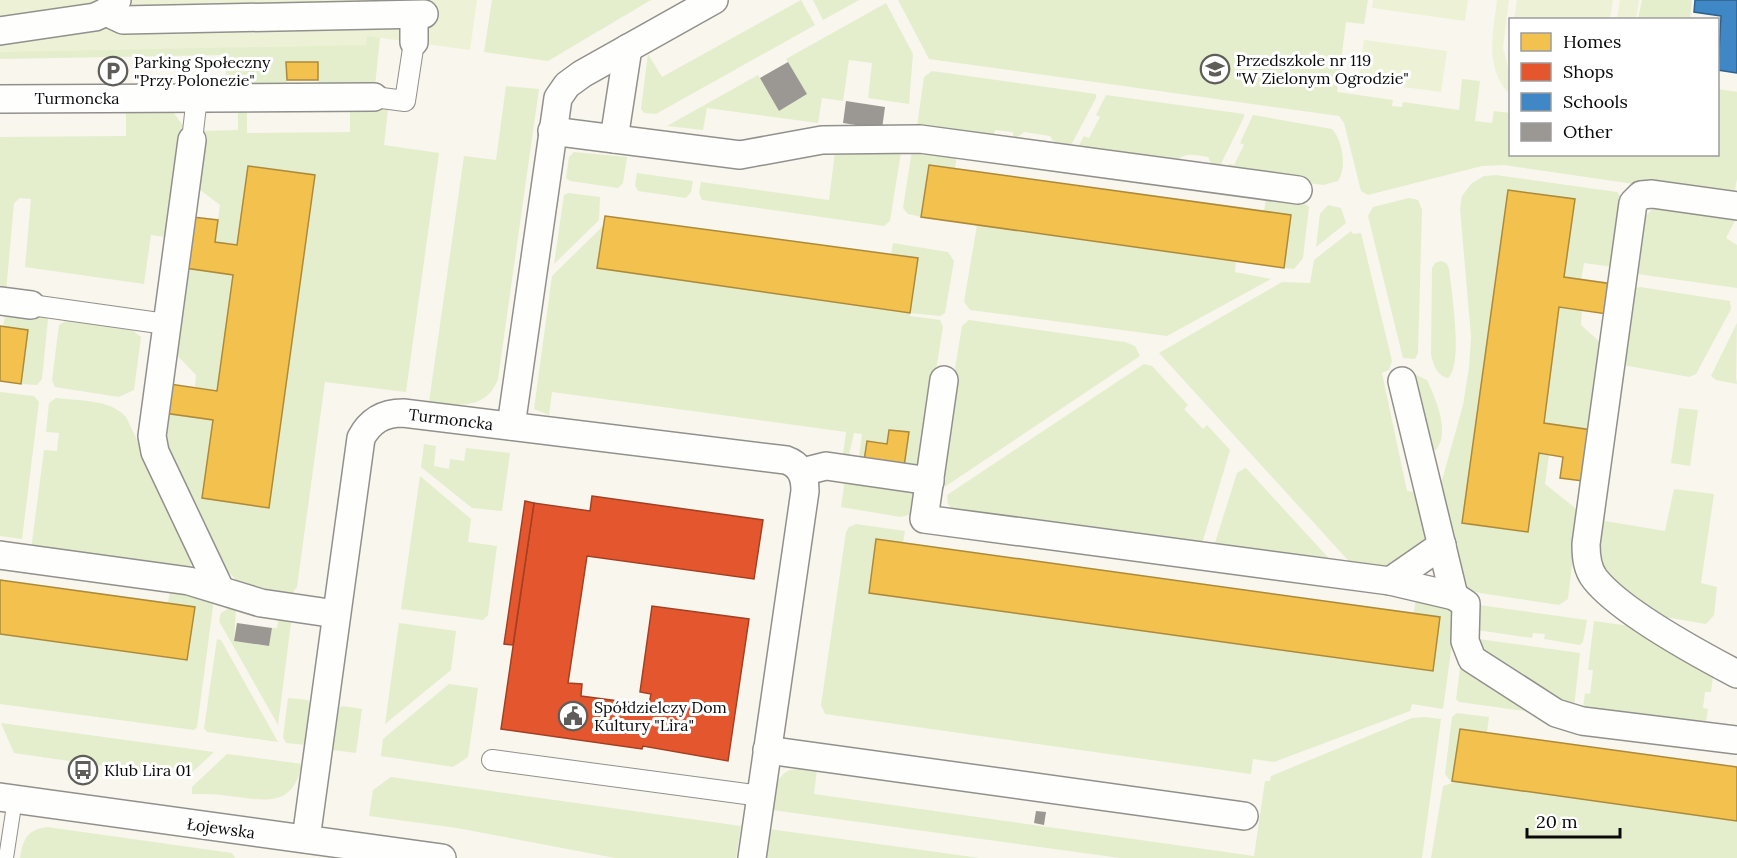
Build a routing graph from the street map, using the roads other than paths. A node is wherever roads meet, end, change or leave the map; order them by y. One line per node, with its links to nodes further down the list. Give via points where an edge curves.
1 (714, 0): 5 (street, Turmoncka)
2 (111, 6): 3 (street, via 86,19); 4 (street, via 123,20 419,15)
3 (0, 31)
4 (414, 42): 7 (street, Turmoncka, via 405,101)
5 (628, 48): 9 (street, Turmoncka, via 567,85 558,98); 10 (street)
6 (197, 97): 7 (street, Turmoncka); 8 (street, Turmoncka); 11 (street)
7 (374, 97)
8 (0, 99)
9 (552, 131): 10 (street); 19 (street, Turmoncka)
10 (614, 139): 12 (street, via 746,155 822,140 920,139)
11 (192, 140): 16 (street)
12 (1298, 190)
13 (1737, 206): 28 (street, via 1652,194 1641,195 1633,203 1586,544 1590,570 1605,589 1638,614)
14 (0, 301): 15 (street)
15 (31, 305): 16 (street)
16 (166, 324): 25 (street, via 152,426 153,446)
17 (944, 380): 21 (street)
18 (1402, 381): 22 (street)
19 (511, 426): 20 (street, via 786,460); 27 (street, Turmoncka, via 403,413 386,415 371,424 359,448)
20 (802, 472): 21 (street, via 826,466); 30 (street, via 805,490)
21 (930, 481): 24 (street, via 924,519)
22 (1442, 545): 24 (street); 26 (street)
23 (0, 555): 25 (street, via 189,581)
24 (1390, 581): 26 (street)
25 (220, 589): 27 (street, via 268,604)
26 (1454, 596): 29 (street, via 1466,604 1465,641 1472,659 1556,713 1582,720)
27 (336, 614): 35 (street, Turmoncka)
28 (1737, 674)
29 (1737, 740)
30 (767, 750): 32 (street); 34 (street)
31 (492, 760): 32 (street)
32 (760, 796): 38 (street)
33 (7, 798): 35 (street, Łojewska); 36 (lane)
34 (1244, 816)
35 (306, 839): 37 (street, Łojewska)
36 (6, 858)
37 (442, 858)
38 (752, 858)

